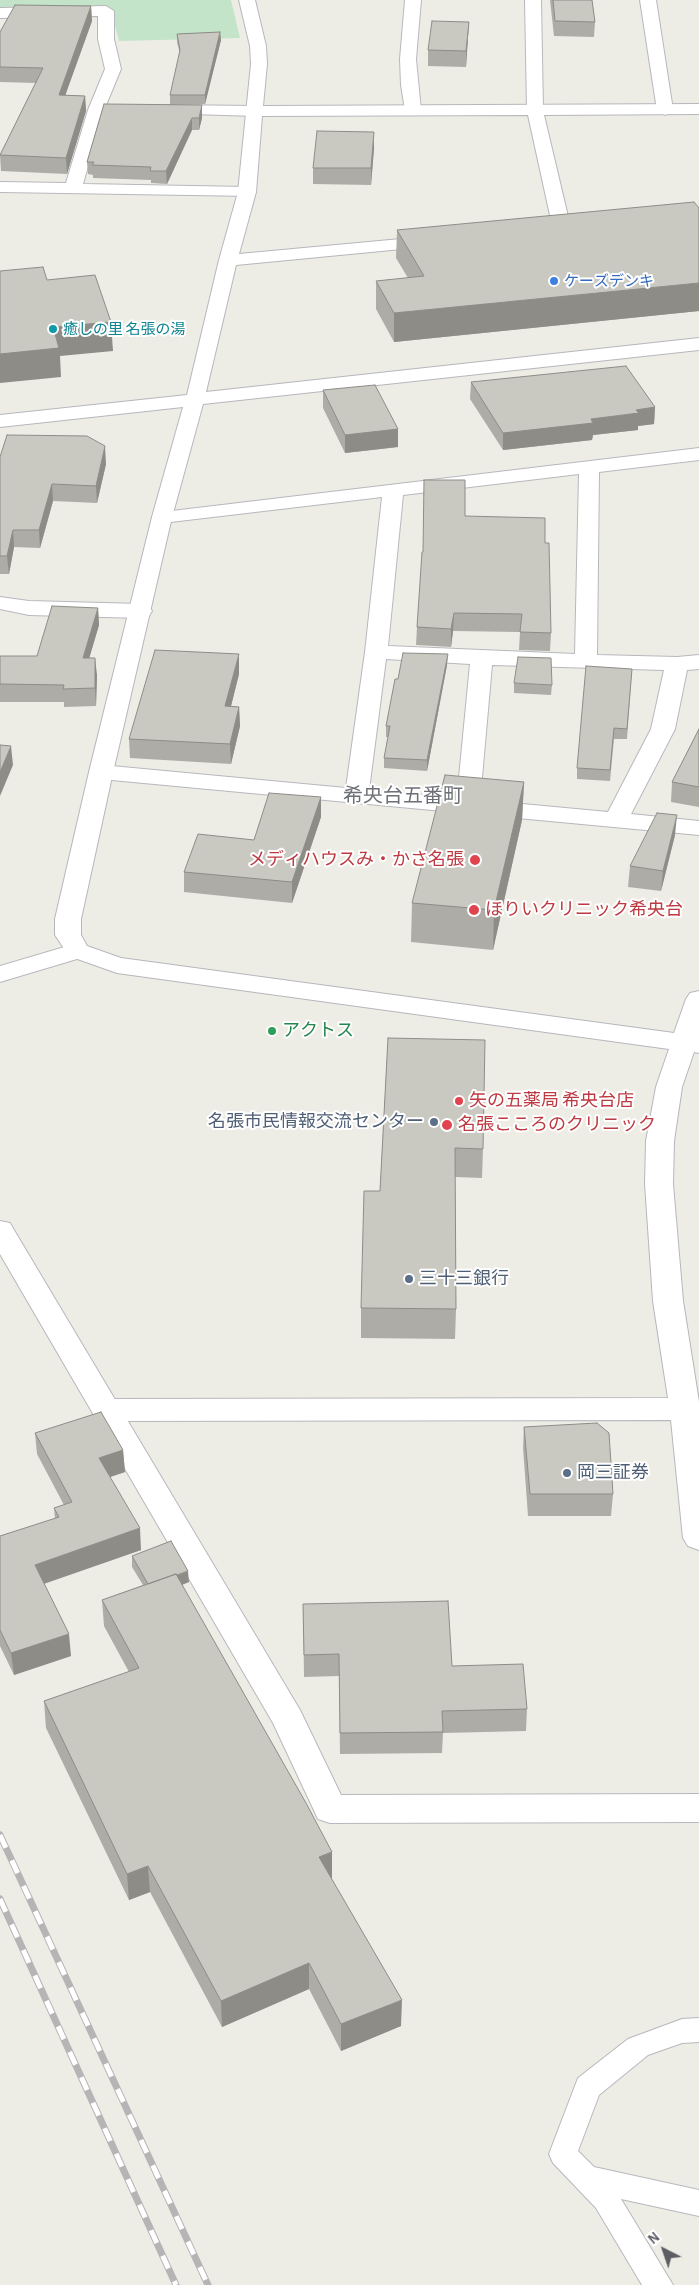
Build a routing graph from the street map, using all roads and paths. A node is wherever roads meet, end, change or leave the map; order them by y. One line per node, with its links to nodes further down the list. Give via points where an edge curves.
1 (247, 0): 13 (street, via 258,46)
2 (413, 0): 10 (street, via 408,59)
3 (533, 0): 11 (street)
4 (648, 0): 12 (street)
5 (0, 13): 7 (street, via 106,11 106,39 113,69)
6 (699, 109): 12 (street)
7 (96, 110): 8 (street); 15 (street)
8 (116, 110)
9 (146, 110): 13 (street)
10 (413, 110): 11 (street); 13 (street)
11 (535, 110): 12 (street); 18 (street)
12 (664, 110)
13 (256, 111): 16 (street)
14 (0, 186): 15 (street)
15 (73, 189): 16 (street)
16 (247, 192): 21 (street)
17 (581, 227): 18 (street)
18 (562, 229): 19 (street)
19 (542, 231)
20 (454, 239): 21 (street)
21 (228, 260): 23 (street)
22 (699, 344): 23 (street)
23 (195, 400): 24 (street); 28 (street)
24 (0, 421)
25 (699, 454): 26 (street)
26 (589, 467): 27 (street); 35 (street)
27 (393, 490): 28 (street); 33 (street)
28 (162, 517): 31 (street)
29 (0, 603): 30 (street)
30 (29, 608): 31 (street); 32 (street)
31 (141, 611): 37 (street)
32 (0, 621)
33 (376, 652): 34 (street); 38 (street)
34 (482, 658): 35 (street); 39 (street)
35 (586, 661): 36 (street)
36 (688, 663): 40 (street, via 663,729)
37 (101, 772): 38 (street); 42 (street, via 68,919 68,935)
38 (357, 795): 39 (street)
39 (468, 805): 40 (street)
40 (618, 819): 41 (street)
41 (699, 828)
42 (78, 951): 43 (street); 45 (street, via 117,965)
43 (0, 974)
44 (699, 1000): 45 (street)
45 (691, 1044): 47 (street, via 669,1087 660,1141 659,1184 668,1301)
46 (0, 1230): 48 (street)
47 (685, 1409): 48 (street); 49 (street)
48 (107, 1410): 50 (street, via 288,1719 330,1809)
49 (699, 1538)
50 (699, 1808)
51 (699, 2030): 52 (lane, via 682,2031 638,2047 588,2087 563,2154)
52 (586, 2178): 53 (lane); 54 (lane, via 606,2199)
53 (699, 2203)
54 (658, 2285)

